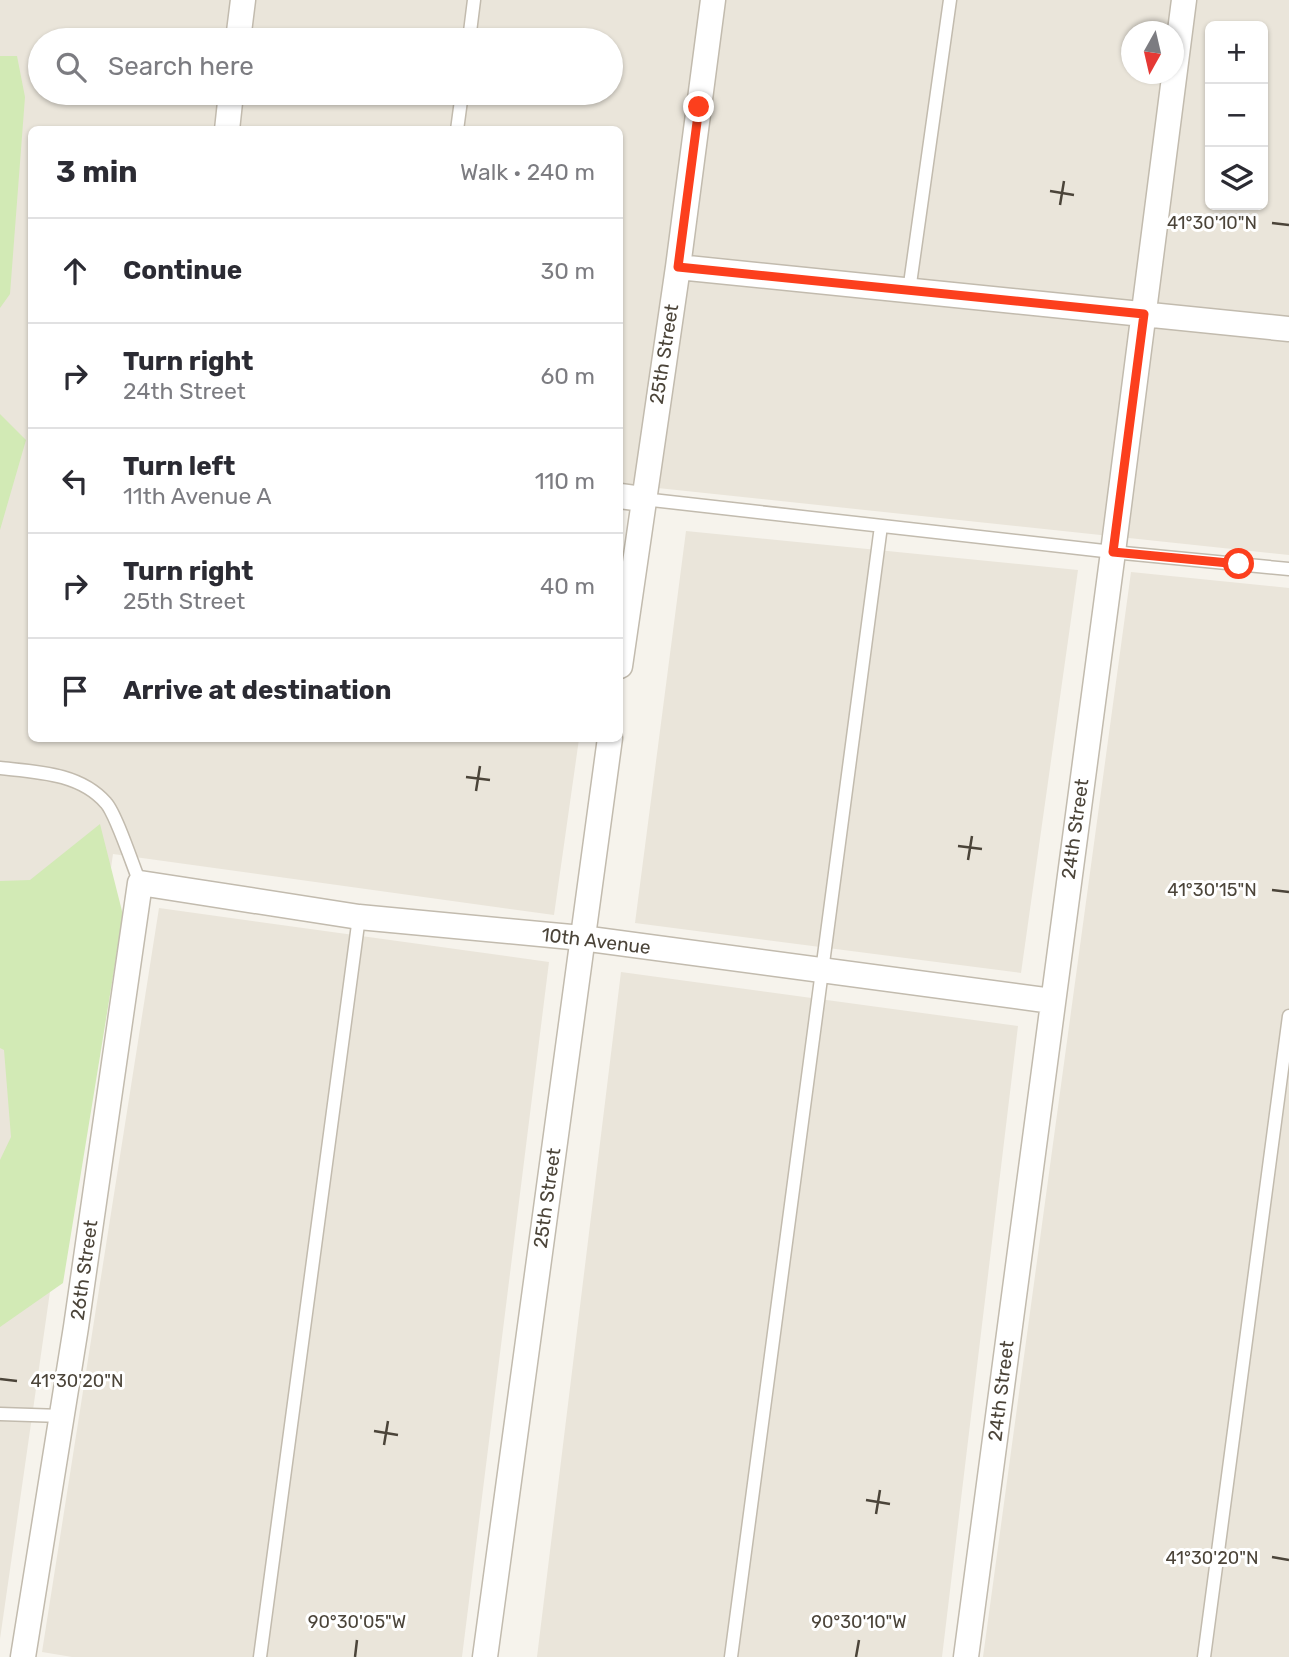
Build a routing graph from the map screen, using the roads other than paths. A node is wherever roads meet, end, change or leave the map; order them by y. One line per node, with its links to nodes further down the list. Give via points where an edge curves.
1 (243, 0): 6 (street)
2 (474, 0): 7 (lane)
3 (713, 0): 12 (street, 25th Street)
4 (950, 0): 13 (lane)
5 (1184, 0): 14 (street, 24th Street)
6 (240, 28)
7 (470, 28)
8 (230, 105): 10 (street)
9 (460, 105): 11 (lane)
10 (228, 126)
11 (458, 126)
12 (678, 267): 13 (street); 16 (street, 25th Street)
13 (909, 291): 14 (street)
14 (1144, 314): 15 (street); 18 (street, 24th Street)
15 (1289, 329)
16 (631, 498): 17 (lane); 20 (street, 25th Street)
17 (881, 526): 18 (lane); 26 (lane)
18 (1113, 552): 19 (lane); 27 (street, 24th Street)
19 (1289, 569)
20 (623, 620)
21 (609, 742): 25 (street, 25th Street)
22 (0, 768): 23 (lane, via 49,773 86,785 108,804)
23 (140, 883): 24 (street, 10th Avenue); 30 (street, 26th Street)
24 (359, 917): 25 (street, 10th Avenue); 32 (lane)
25 (583, 939): 26 (street, 10th Avenue); 33 (street, 25th Street)
26 (822, 971): 27 (street, 10th Avenue); 34 (lane)
27 (1052, 1000): 35 (street, 24th Street)
28 (1289, 1016): 36 (lane)
29 (0, 1414): 30 (lane)
30 (62, 1416): 31 (street, 26th Street)
31 (23, 1657)
32 (260, 1657)
33 (485, 1657)
34 (731, 1657)
35 (966, 1657)
36 (1204, 1657)

